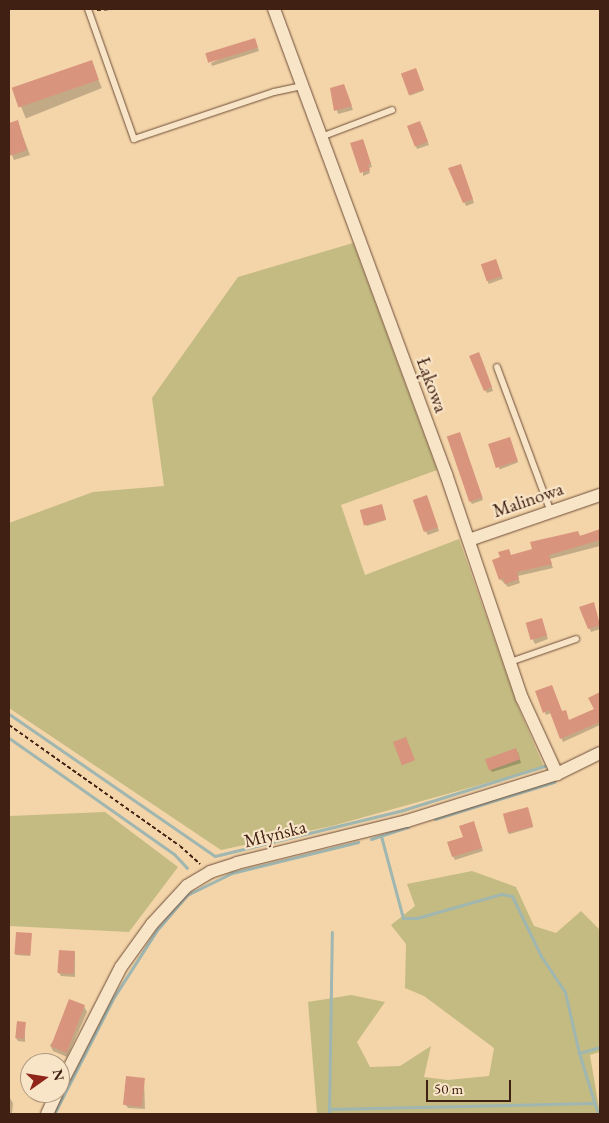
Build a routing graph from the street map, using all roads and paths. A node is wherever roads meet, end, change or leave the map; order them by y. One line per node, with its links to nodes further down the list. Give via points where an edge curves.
1 (88, 9): 5 (lane, via 134,139 274,92)
2 (93, 9): 3 (path)
3 (112, 9)
4 (274, 9): 5 (street, Łąkowa)
5 (303, 86): 7 (street, Łąkowa)
6 (392, 110): 7 (lane)
7 (321, 137): 11 (street, Łąkowa)
8 (497, 367): 10 (lane)
9 (600, 495): 10 (street, Malinowa)
10 (551, 512): 11 (street, Malinowa)
11 (468, 540): 13 (street, Łąkowa)
12 (576, 639): 13 (lane)
13 (510, 662): 16 (street, Łąkowa, via 522,698)
14 (9, 725): 17 (path, via 180,846)
15 (600, 753): 16 (street, Młyńska)
16 (557, 774): 17 (street, Młyńska, via 407,821)
17 (210, 872): 18 (street, Młyńska, via 188,886 152,924 121,967)
18 (70, 1066)

